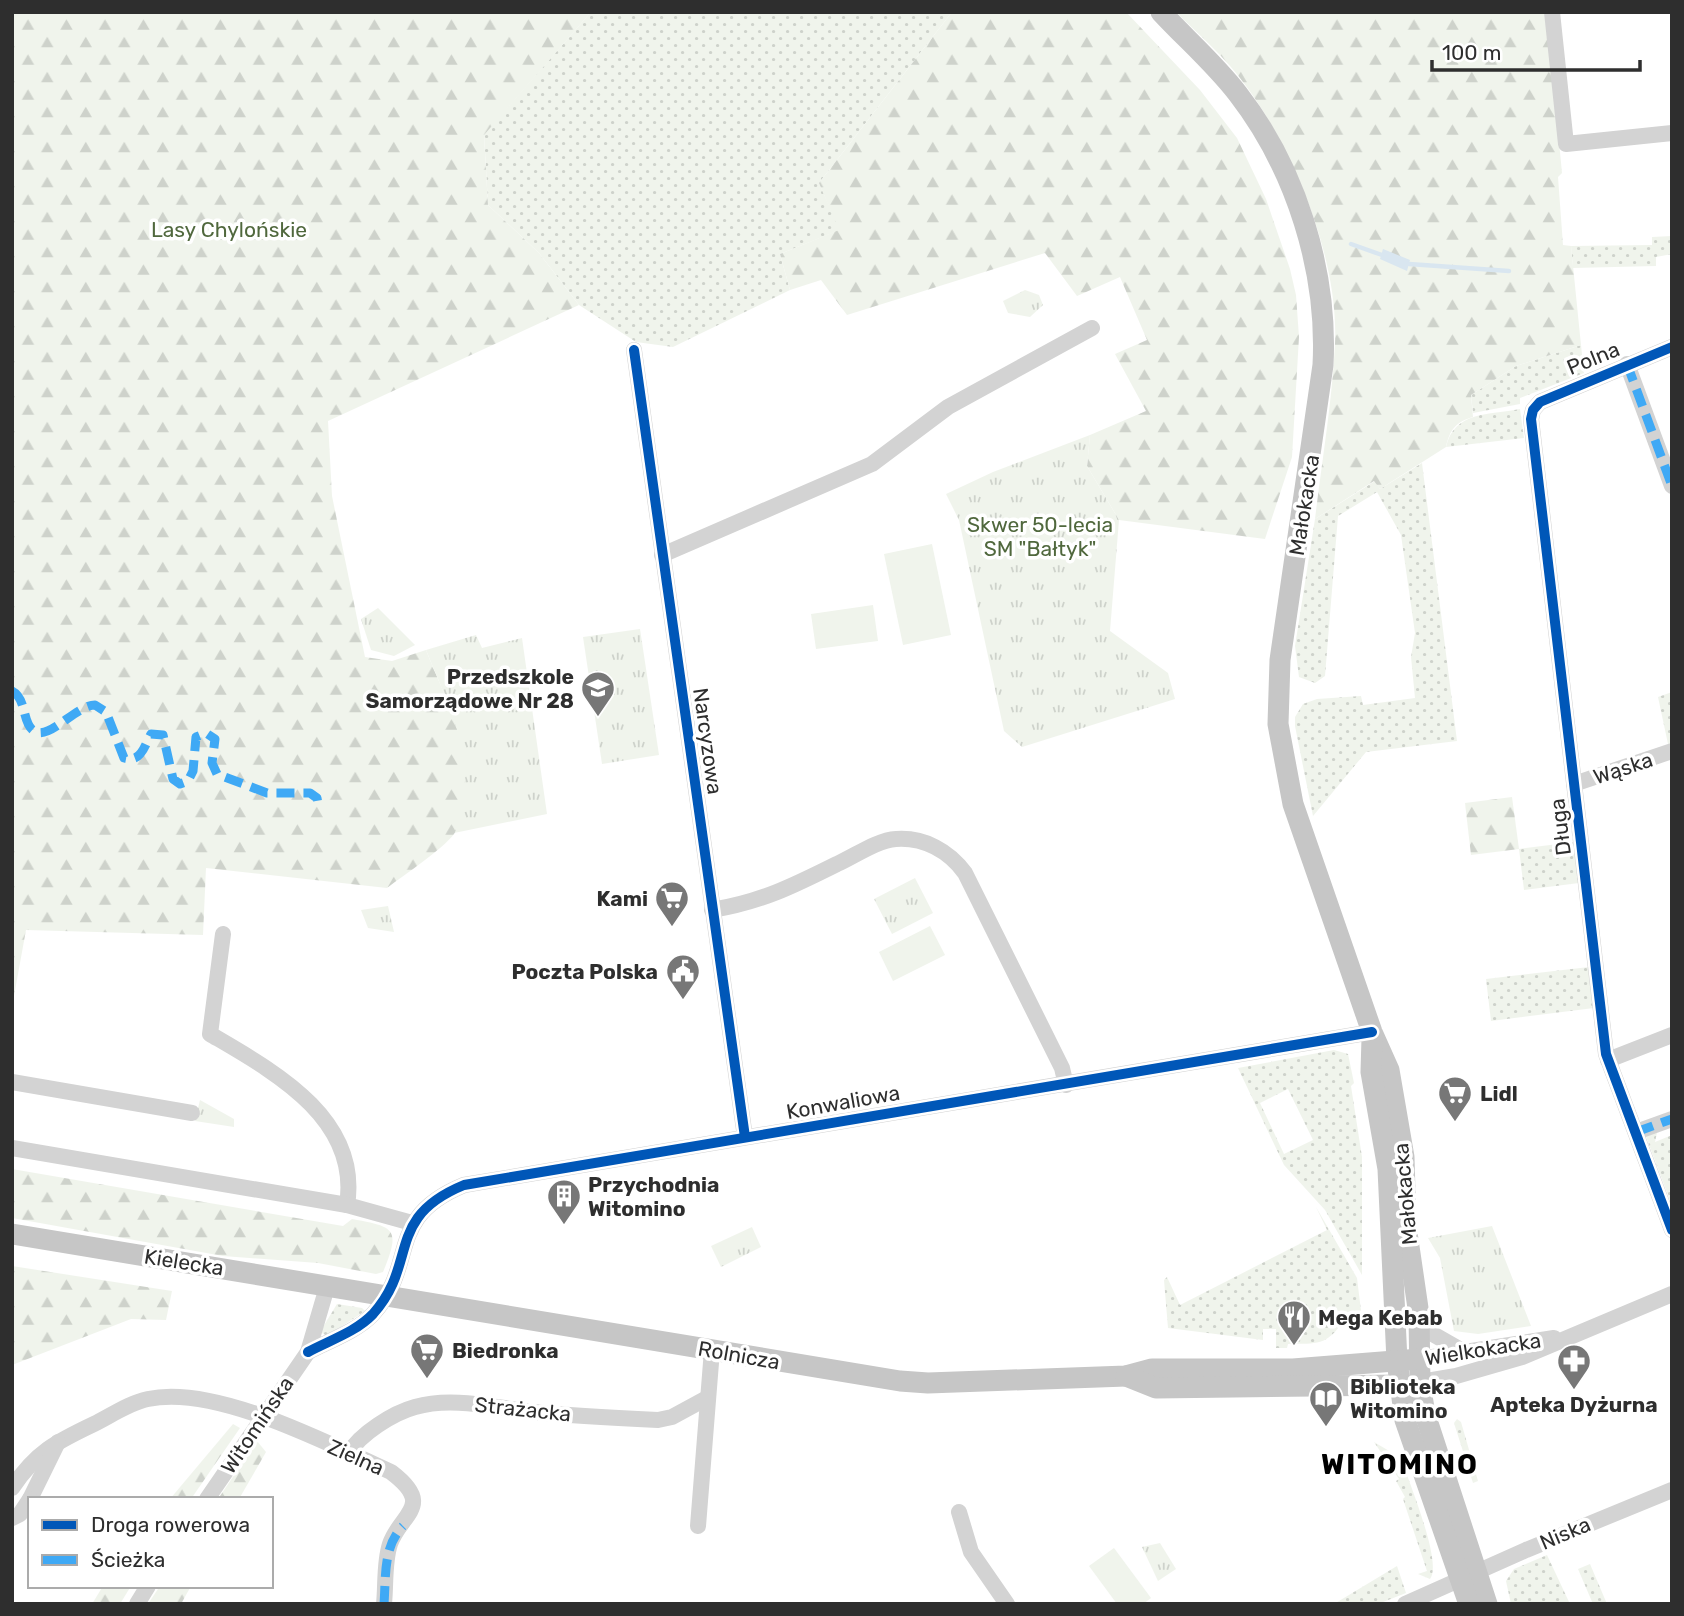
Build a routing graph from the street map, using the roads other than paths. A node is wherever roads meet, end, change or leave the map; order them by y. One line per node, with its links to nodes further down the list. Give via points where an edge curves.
1 (1161, 12): 15 (main road, Małokacka, via 1230,84 1257,120 1289,182 1316,265 1323,365 1280,660 1278,724 1293,804)
2 (1552, 12): 3 (street, via 1566,144)
3 (1672, 133)
4 (1092, 328): 10 (street, via 948,407 872,464)
5 (1672, 347): 7 (street, Polna)
6 (634, 350): 10 (street, Narcyzowa)
7 (1627, 364): 8 (street, Polna, via 1540,402); 9 (street)
8 (1533, 410): 12 (street, Długa)
9 (1672, 486)
10 (662, 555): 13 (street, Narcyzowa)
11 (1672, 751): 12 (street, Wąska)
12 (1574, 784): 17 (street, Długa)
13 (712, 910): 19 (street, via 753,903 886,841 914,839 930,844 965,873 1062,1068); 23 (street, Narcyzowa)
14 (223, 934): 25 (street, via 210,1034 274,1073 316,1107 346,1168 350,1186)
15 (1372, 1032): 19 (street, Konwaliowa); 33 (main road, Małokacka, via 1389,1070 1404,1157 1406,1226); 39 (main road, Małokacka, via 1371,1072 1388,1169)
16 (1672, 1035): 17 (street)
17 (1608, 1060): 22 (street, Długa)
18 (12, 1082): 20 (street)
19 (1066, 1085): 23 (street, Konwaliowa)
20 (192, 1113)
21 (1672, 1119): 22 (street)
22 (1636, 1132): 27 (street, Długa)
23 (745, 1138): 26 (street, Konwaliowa, via 464,1185 442,1194)
24 (12, 1148): 25 (street)
25 (347, 1205): 26 (street)
26 (412, 1223): 32 (street, Konwaliowa)
27 (1672, 1230)
28 (12, 1234): 29 (main road, Kielecka)
29 (327, 1287): 30 (main road, Kielecka); 36 (street, Witomińska)
30 (356, 1292): 32 (main road, Rolnicza)
31 (1672, 1294): 34 (street, Wielkokacka)
32 (385, 1297): 35 (main road, Rolnicza); 36 (street, Witomińska, via 371,1316)
33 (1419, 1319): 37 (street, via 1431,1333); 38 (main road, Małokacka)
34 (1570, 1336): 37 (street, Wielkokacka); 41 (street, Wielkokacka, via 1522,1357)
35 (712, 1350): 40 (main road, Rolnicza, via 918,1382); 42 (street)
36 (308, 1352): 43 (street, Witomińska)
37 (1466, 1353): 38 (street, Wielkokacka)
38 (1420, 1359): 39 (main road, Wielkokacka); 41 (main road, Małokacka)
39 (1397, 1361): 40 (main road, Rolnicza, via 1293,1369 1152,1369); 41 (main road, Małokacka)
40 (1126, 1376): 41 (main road, Rolnicza, via 1156,1388)
41 (1410, 1384): 54 (main road, via 1410,1440)
42 (707, 1398): 45 (street, Strażacka, via 658,1420 443,1403 414,1407 379,1426); 53 (street)
43 (263, 1416): 44 (street, Zielna, via 242,1407 149,1399); 45 (street, Zielna); 49 (street, Witomińska)
44 (60, 1440): 46 (street, Zielna, via 35,1457); 48 (street)
45 (349, 1452): 57 (street, Zielna, via 391,1472 402,1481 413,1504 388,1550)
46 (12, 1488)
47 (1672, 1490): 54 (street, Niska)
48 (31, 1497)
49 (208, 1497)
50 (28, 1502): 52 (street)
51 (959, 1512): 58 (street, via 971,1552)
52 (12, 1518)
53 (698, 1526)
54 (1470, 1576): 59 (street, Niska); 60 (main road); 61 (main road)
55 (147, 1588): 56 (street)
56 (137, 1604)
57 (384, 1604)
58 (1007, 1604)
59 (1405, 1604)
60 (1469, 1604)
61 (1487, 1604)

